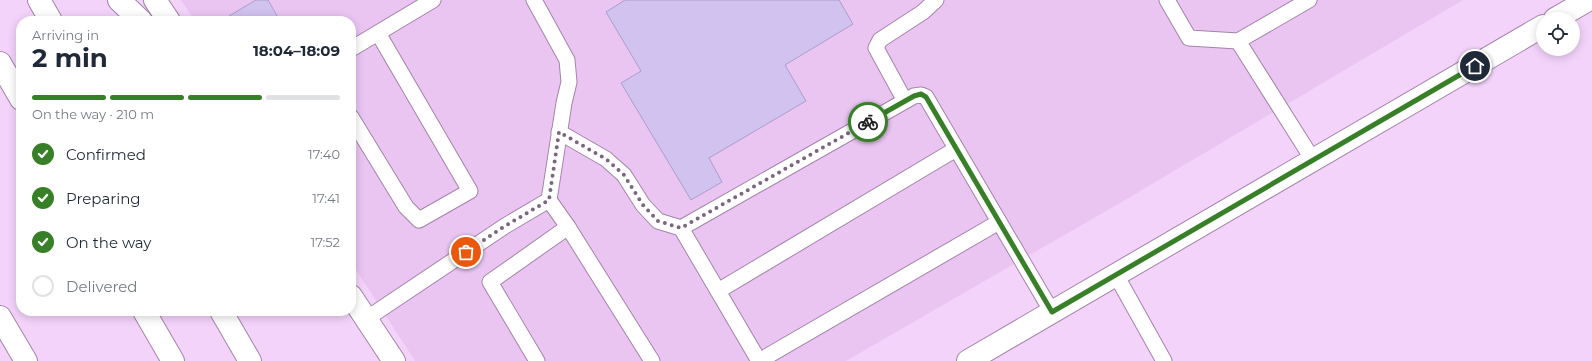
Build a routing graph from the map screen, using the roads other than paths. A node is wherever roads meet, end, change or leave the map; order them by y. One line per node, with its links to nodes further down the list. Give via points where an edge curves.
1 (39, 0): 11 (main road)
2 (119, 0): 12 (main road)
3 (155, 0): 13 (main road)
4 (433, 0): 15 (lane)
5 (534, 0): 22 (lane, via 567,60 569,82)
6 (936, 0): 20 (lane, via 923,12 880,40 876,48)
7 (1167, 0): 16 (lane, via 1189,38)
8 (1309, 0): 16 (lane)
9 (1588, 0): 10 (main road)
10 (1567, 12)
11 (48, 16)
12 (136, 16)
13 (166, 16)
14 (1536, 30): 24 (main road)
15 (378, 32): 17 (lane); 21 (lane, via 470,191 419,220 406,208)
16 (1238, 41): 24 (lane)
17 (356, 46)
18 (0, 63): 19 (main road)
19 (16, 90)
20 (905, 101): 23 (lane, via 921,94 926,97); 28 (lane)
21 (356, 125)
22 (559, 132): 25 (lane); 28 (lane, via 606,159 624,175 643,205 658,221)
23 (956, 149): 26 (lane); 30 (lane)
24 (1313, 160): 29 (main road)
25 (549, 200): 27 (lane); 36 (lane, via 505,226)
26 (999, 222): 32 (lane); 43 (lane)
27 (568, 227): 41 (lane, via 490,282); 42 (lane)
28 (681, 228): 30 (lane)
29 (1116, 275): 32 (main road); 45 (lane)
30 (718, 292): 43 (lane)
31 (356, 304): 36 (main road)
32 (1052, 312): 44 (main road)
33 (147, 316): 38 (main road)
34 (223, 316): 39 (main road)
35 (0, 317): 37 (main road)
36 (366, 319): 40 (main road)
37 (26, 361)
38 (173, 361)
39 (250, 361)
40 (394, 361)
41 (537, 361)
42 (652, 361)
43 (759, 361)
44 (968, 361)
45 (1164, 361)

